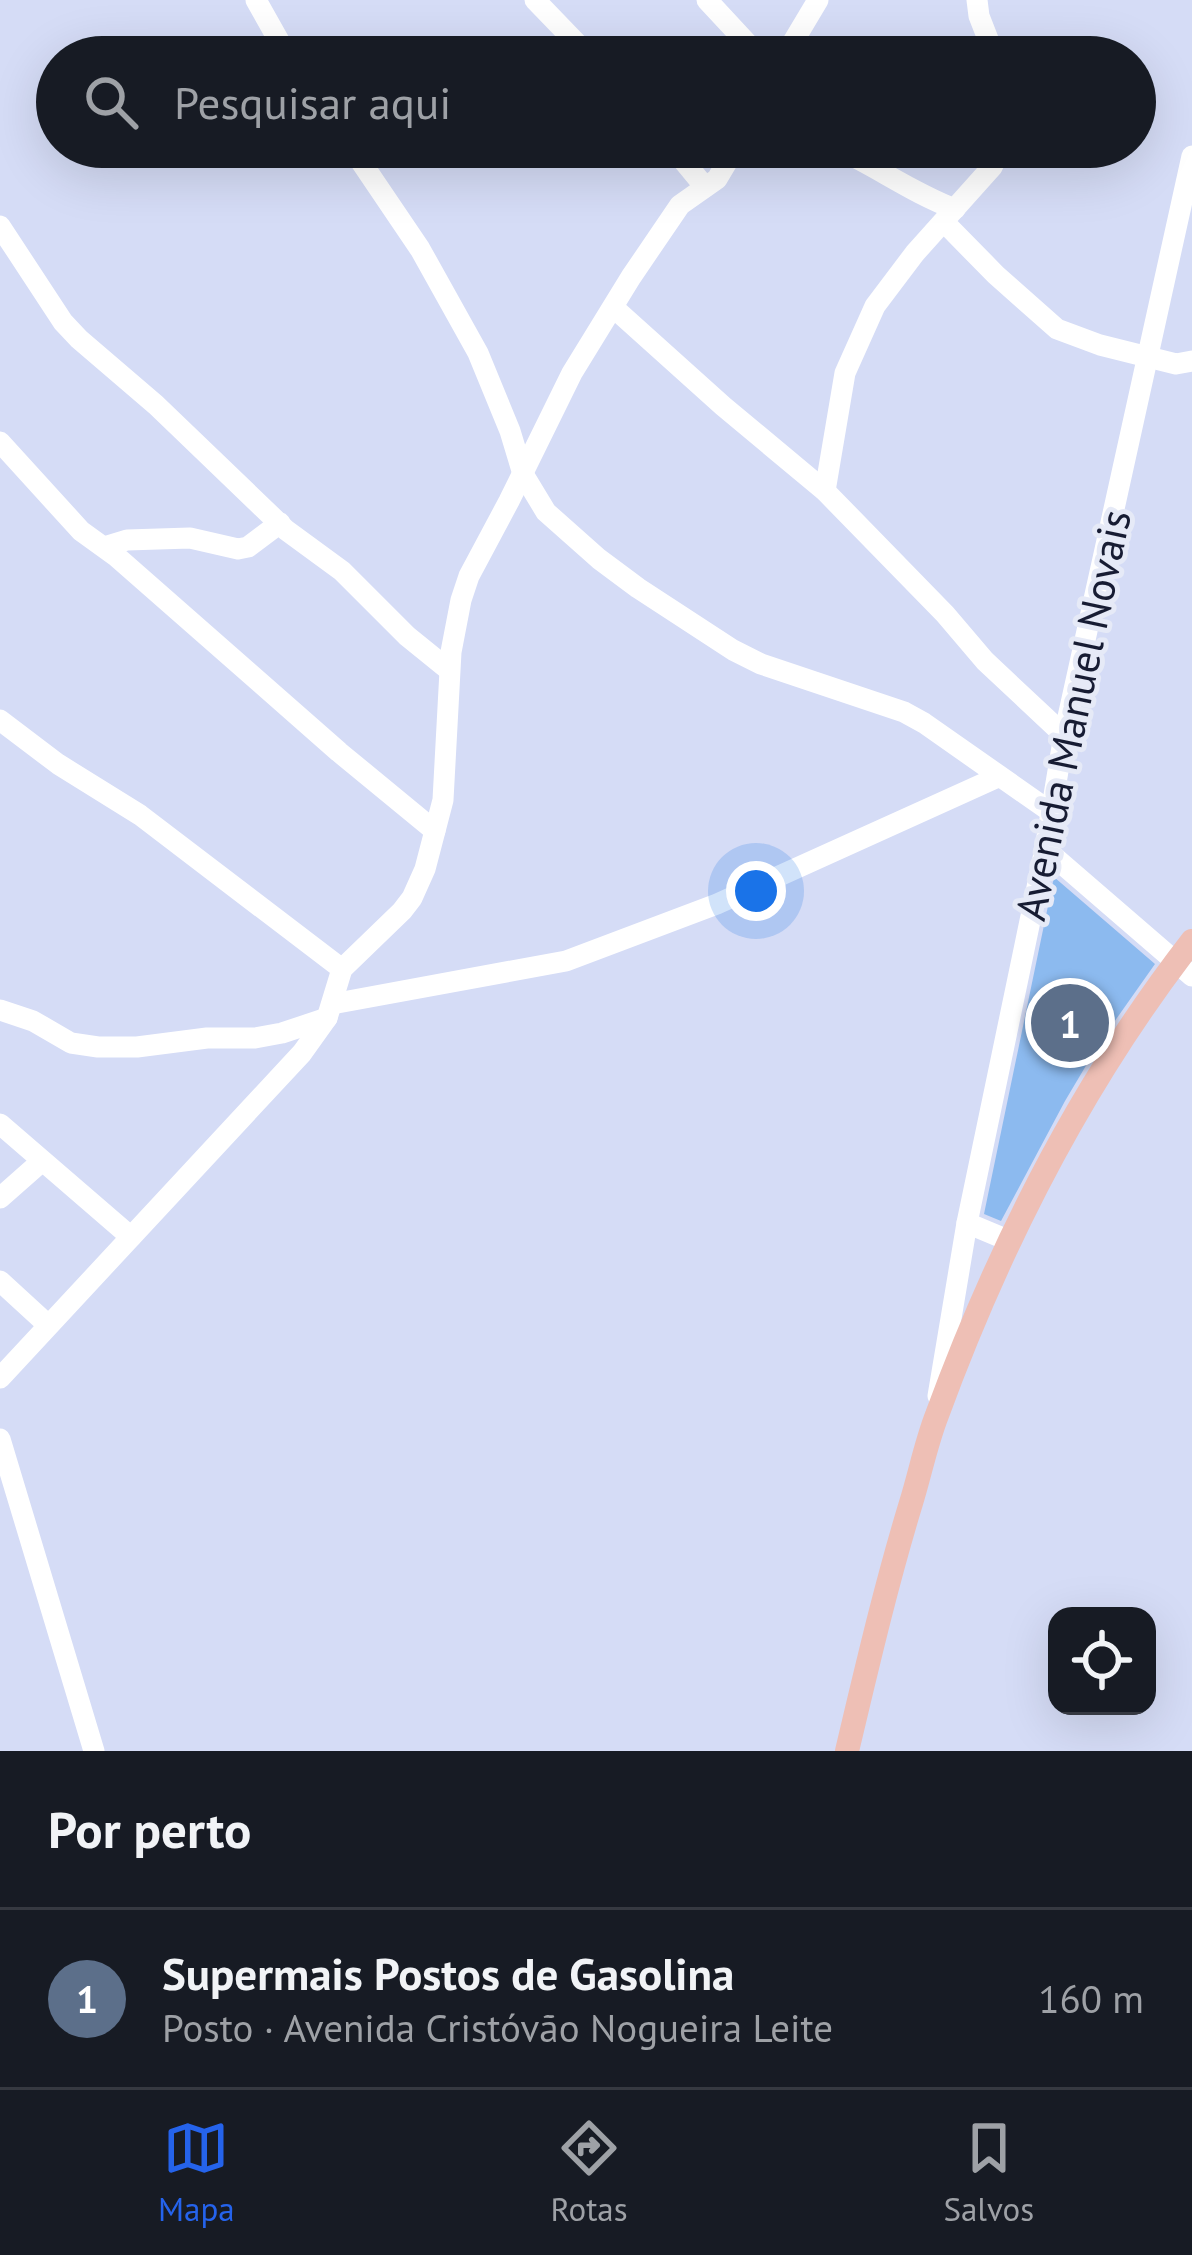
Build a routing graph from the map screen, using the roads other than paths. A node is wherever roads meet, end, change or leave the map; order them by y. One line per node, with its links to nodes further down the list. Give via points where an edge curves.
1 (256, 0): 6 (street)
2 (535, 0): 7 (street)
3 (707, 0): 8 (street)
4 (818, 0): 9 (street)
5 (977, 0): 10 (street)
6 (274, 36)
7 (570, 36)
8 (740, 36)
9 (797, 36)
10 (987, 36)
11 (1192, 156): 18 (street, Avenida Manuel Novais)
12 (365, 168): 25 (street, via 478,353)
13 (689, 168): 17 (street)
14 (724, 168): 17 (street)
15 (876, 168): 19 (street)
16 (990, 168): 19 (street)
17 (704, 187): 21 (street, via 680,205)
18 (1186, 213): 22 (street, Avenida Manuel Novais)
19 (949, 216): 22 (street, via 996,275 1057,329); 26 (street, via 875,305 854,350)
20 (0, 226): 27 (street, via 63,322)
21 (614, 308): 25 (street); 26 (street)
22 (1149, 356): 23 (street); 31 (street, Avenida Manuel Novais)
23 (1192, 361)
24 (0, 442): 28 (street)
25 (523, 474): 29 (street, via 465,587); 32 (street, via 546,512 599,559 718,640 760,664 904,712)
26 (825, 491): 31 (street)
27 (280, 524): 28 (street, via 238,549 190,538); 29 (street)
28 (104, 547): 34 (street)
29 (449, 670): 34 (street)
30 (0, 720): 37 (street)
31 (1064, 735): 33 (street, Avenida Manuel Novais)
32 (998, 777): 33 (street); 39 (street, via 601,950)
33 (1051, 812): 35 (street, Avenida Manuel Novais)
34 (435, 831): 37 (street, via 412,898)
35 (1045, 849): 36 (street); 43 (street, Avenida Manuel Novais)
36 (1187, 959): 45 (main road, via 1105,1065)
37 (342, 969): 39 (street)
38 (0, 1010): 39 (street, via 98,1047 256,1038)
39 (330, 1011): 44 (street, via 302,1053)
40 (0, 1124): 41 (street)
41 (42, 1161): 42 (street); 44 (street)
42 (0, 1198)
43 (967, 1222): 45 (street); 48 (street, Avenida Manuel Novais)
44 (131, 1237): 47 (street)
45 (1010, 1241): 48 (main road)
46 (0, 1281): 47 (street)
47 (48, 1325): 49 (street)
48 (955, 1340): 52 (main road)
49 (0, 1378)
50 (0, 1439): 51 (street)
51 (94, 1751)
52 (847, 1751)

